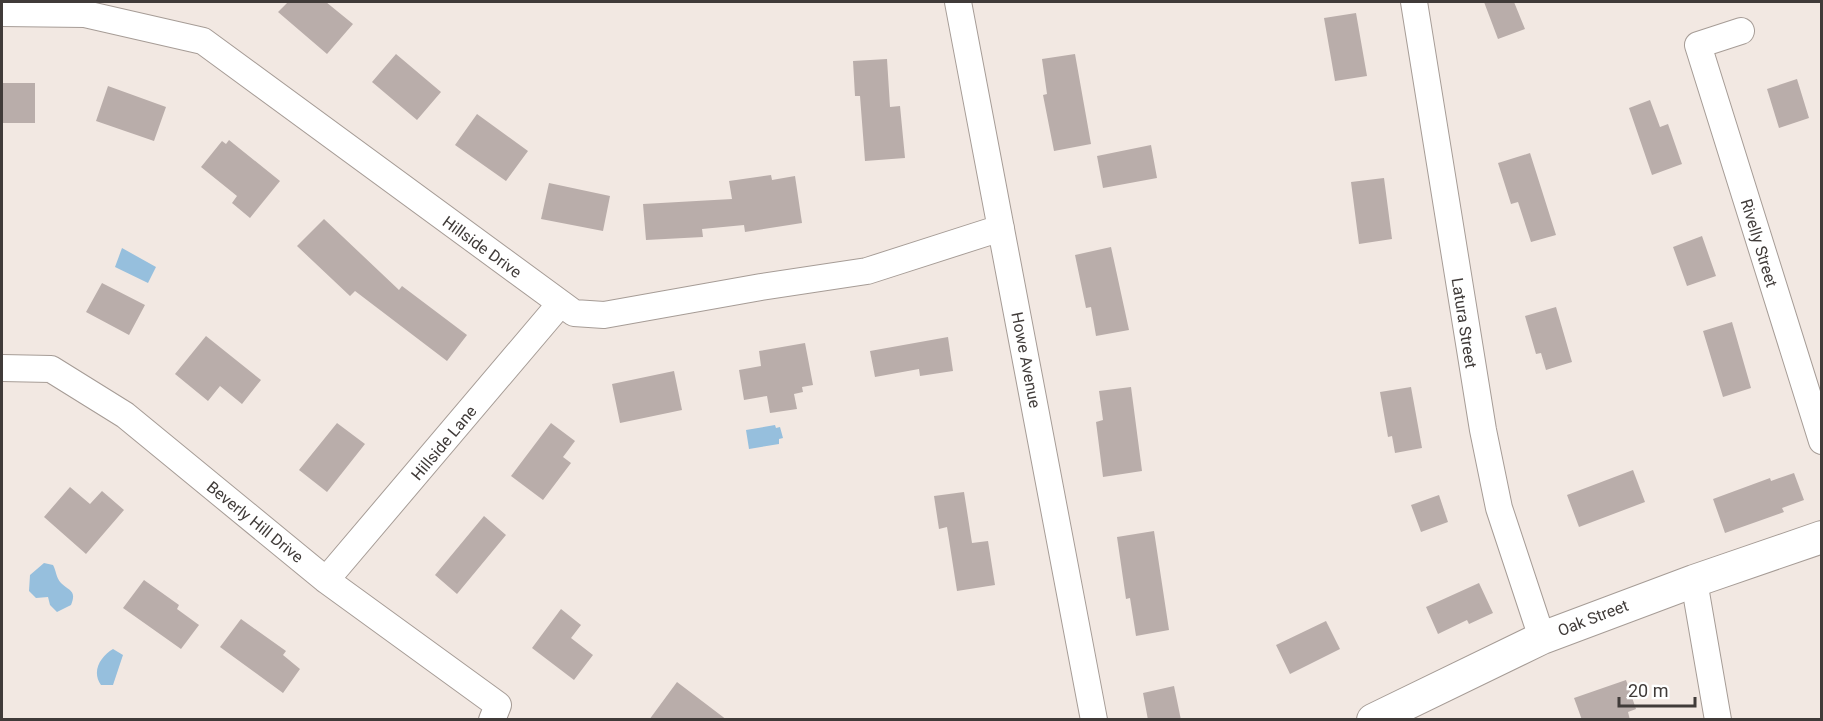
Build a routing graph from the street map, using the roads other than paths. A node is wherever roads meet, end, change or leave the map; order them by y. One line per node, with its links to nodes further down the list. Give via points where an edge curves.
1 (958, 2): 5 (street, Howe Avenue)
2 (1414, 2): 12 (street, Latura Street, via 1490,467)
3 (2, 13): 6 (street, Hillside Drive, via 85,14 203,41)
4 (1741, 31): 8 (street, Rivelly Street, via 1698,45)
5 (1001, 228): 6 (street, Hillside Drive, via 867,271 604,315 574,313); 14 (street, Howe Avenue)
6 (560, 304): 10 (street, Hillside Lane)
7 (2, 368): 10 (street, Beverly Hill Drive, via 51,369 125,415)
8 (1821, 441)
9 (1821, 537): 11 (street, Oak Street)
10 (326, 580): 13 (street, Beverly Hill Drive)
11 (1694, 581): 12 (street, Oak Street); 16 (street)
12 (1542, 638): 15 (street, Oak Street)
13 (502, 715)
14 (1094, 720)
15 (1373, 720)
16 (1718, 720)

